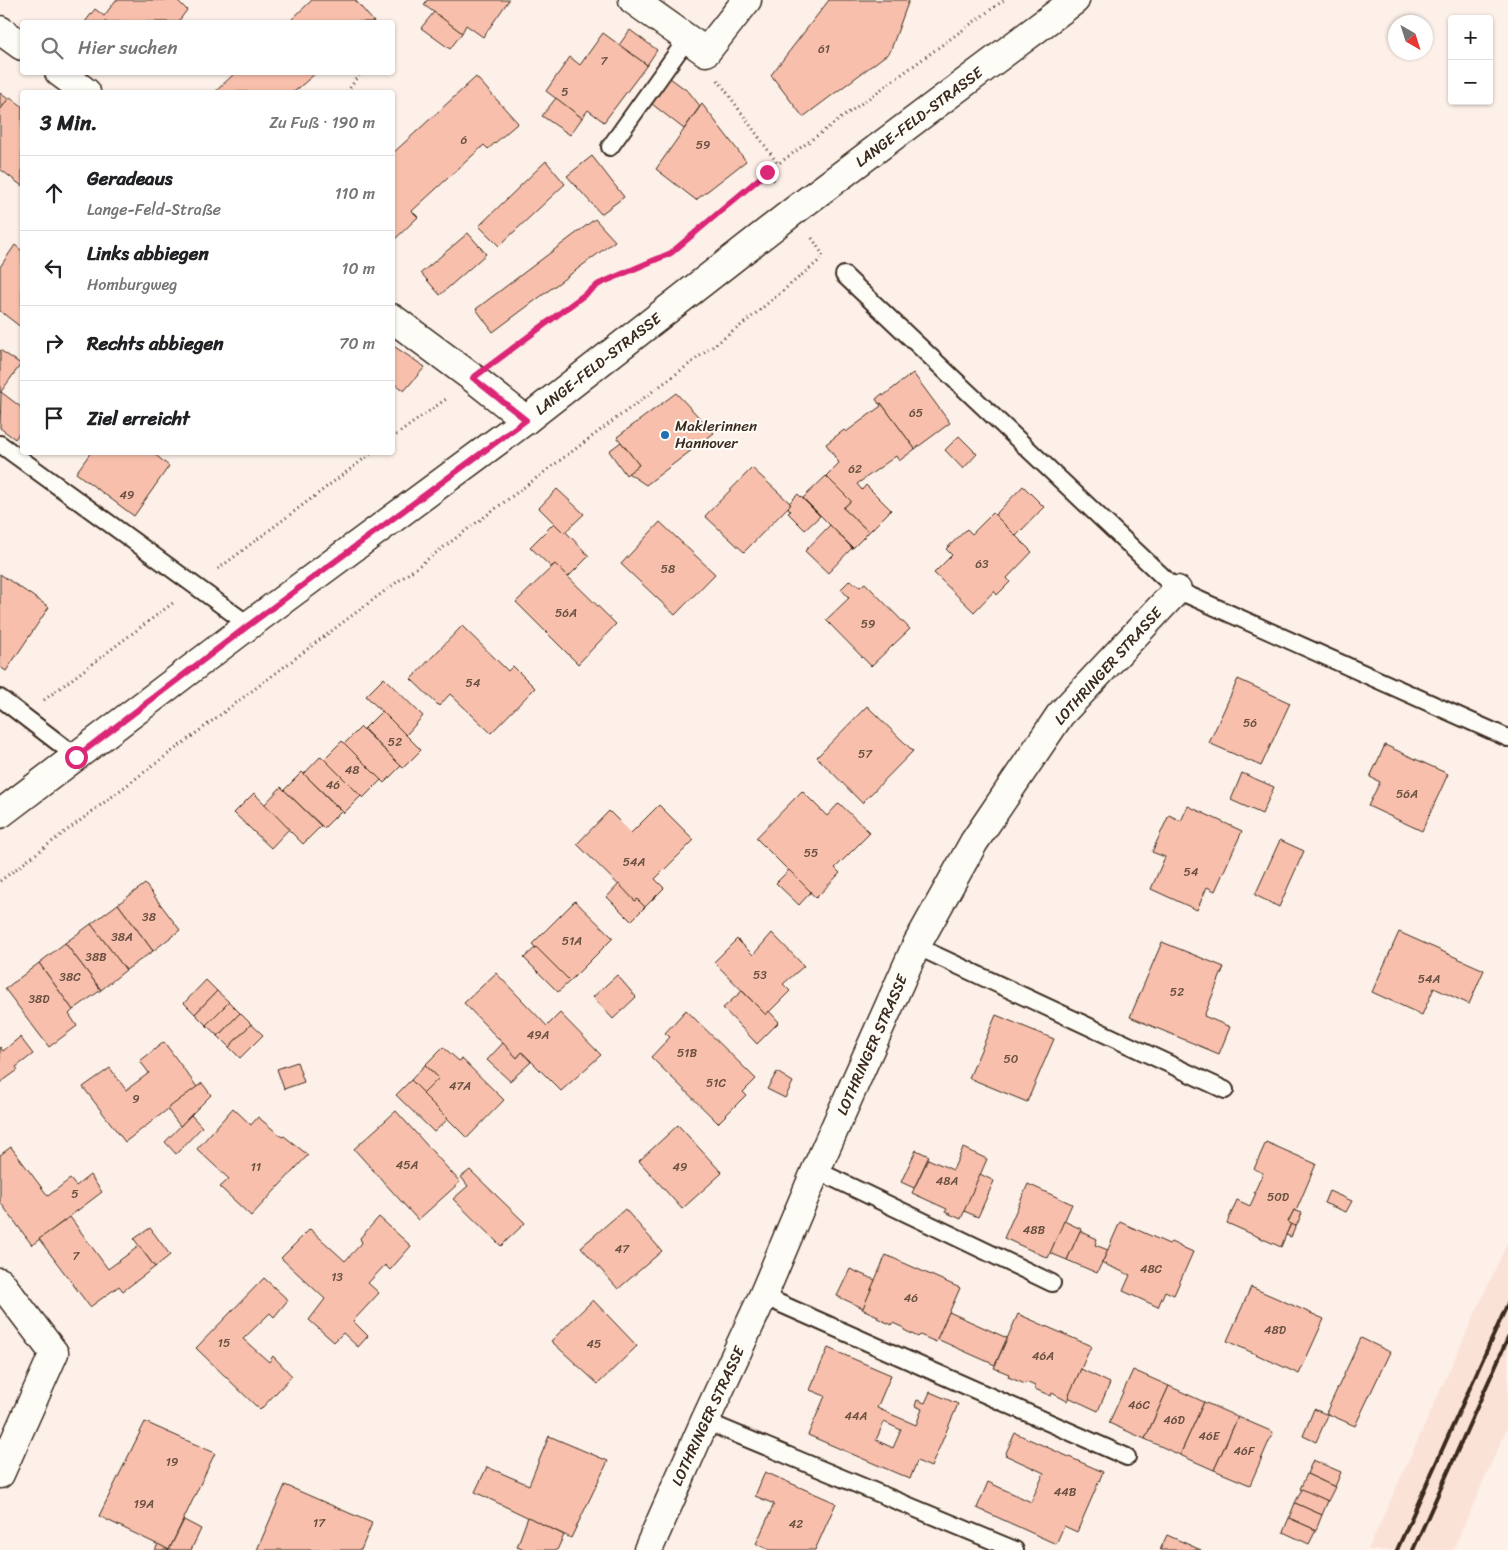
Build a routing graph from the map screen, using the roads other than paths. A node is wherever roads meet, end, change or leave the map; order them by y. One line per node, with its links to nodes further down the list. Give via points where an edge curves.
1 (633, 0): 4 (street)
2 (747, 0): 4 (street)
3 (1074, 0): 10 (street, LANGE-FELD-STRASSE, via 795,210)
4 (696, 46): 7 (lane)
5 (63, 75): 6 (street)
6 (83, 90)
7 (610, 146)
8 (844, 275): 12 (lane)
9 (395, 320): 10 (street)
10 (526, 420): 13 (street, LANGE-FELD-STRASSE)
11 (0, 444): 13 (lane)
12 (1177, 590): 15 (lane); 18 (street, LOTHRINGER STRASSE, via 1060,715 974,842)
13 (249, 625): 16 (street, LANGE-FELD-STRASSE)
14 (0, 698): 16 (lane)
15 (1508, 738)
16 (76, 757): 17 (street, LANGE-FELD-STRASSE)
17 (0, 814)
18 (916, 946): 19 (lane); 20 (street, LOTHRINGER STRASSE)
19 (1224, 1090)
20 (816, 1170): 22 (lane); 23 (street, LOTHRINGER STRASSE)
21 (0, 1282): 26 (street, via 54,1353)
22 (1052, 1283)
23 (764, 1296): 24 (street, LOTHRINGER STRASSE); 25 (lane)
24 (705, 1421): 27 (street, LOTHRINGER STRASSE); 28 (lane)
25 (1127, 1457)
26 (0, 1474)
27 (648, 1550)
28 (1015, 1550)

